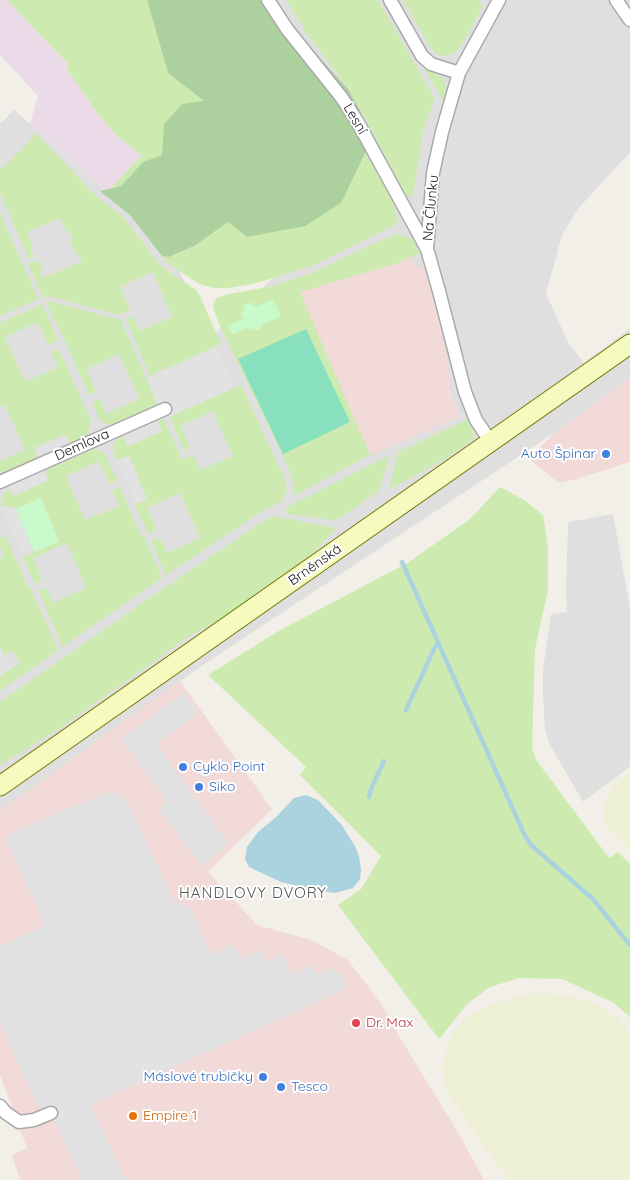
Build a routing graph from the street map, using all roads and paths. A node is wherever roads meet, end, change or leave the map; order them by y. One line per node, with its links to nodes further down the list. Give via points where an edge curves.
1 (268, 0): 7 (street, Lesní, via 286,29 357,121)
2 (390, 0): 6 (street, via 422,56 431,64)
3 (499, 0): 6 (street, Na Člunku)
4 (616, 0): 5 (street)
5 (630, 20)
6 (460, 74): 7 (street, Na Člunku, via 433,173)
7 (427, 249): 10 (street, Na Člunku, via 465,392 476,420)
8 (630, 344): 10 (main road, Brněnská)
9 (164, 409): 11 (street, Demlova)
10 (491, 442): 12 (main road, Brněnská)
11 (0, 482)
12 (0, 786)
13 (0, 1106): 14 (street, via 19,1122)
14 (51, 1113)

